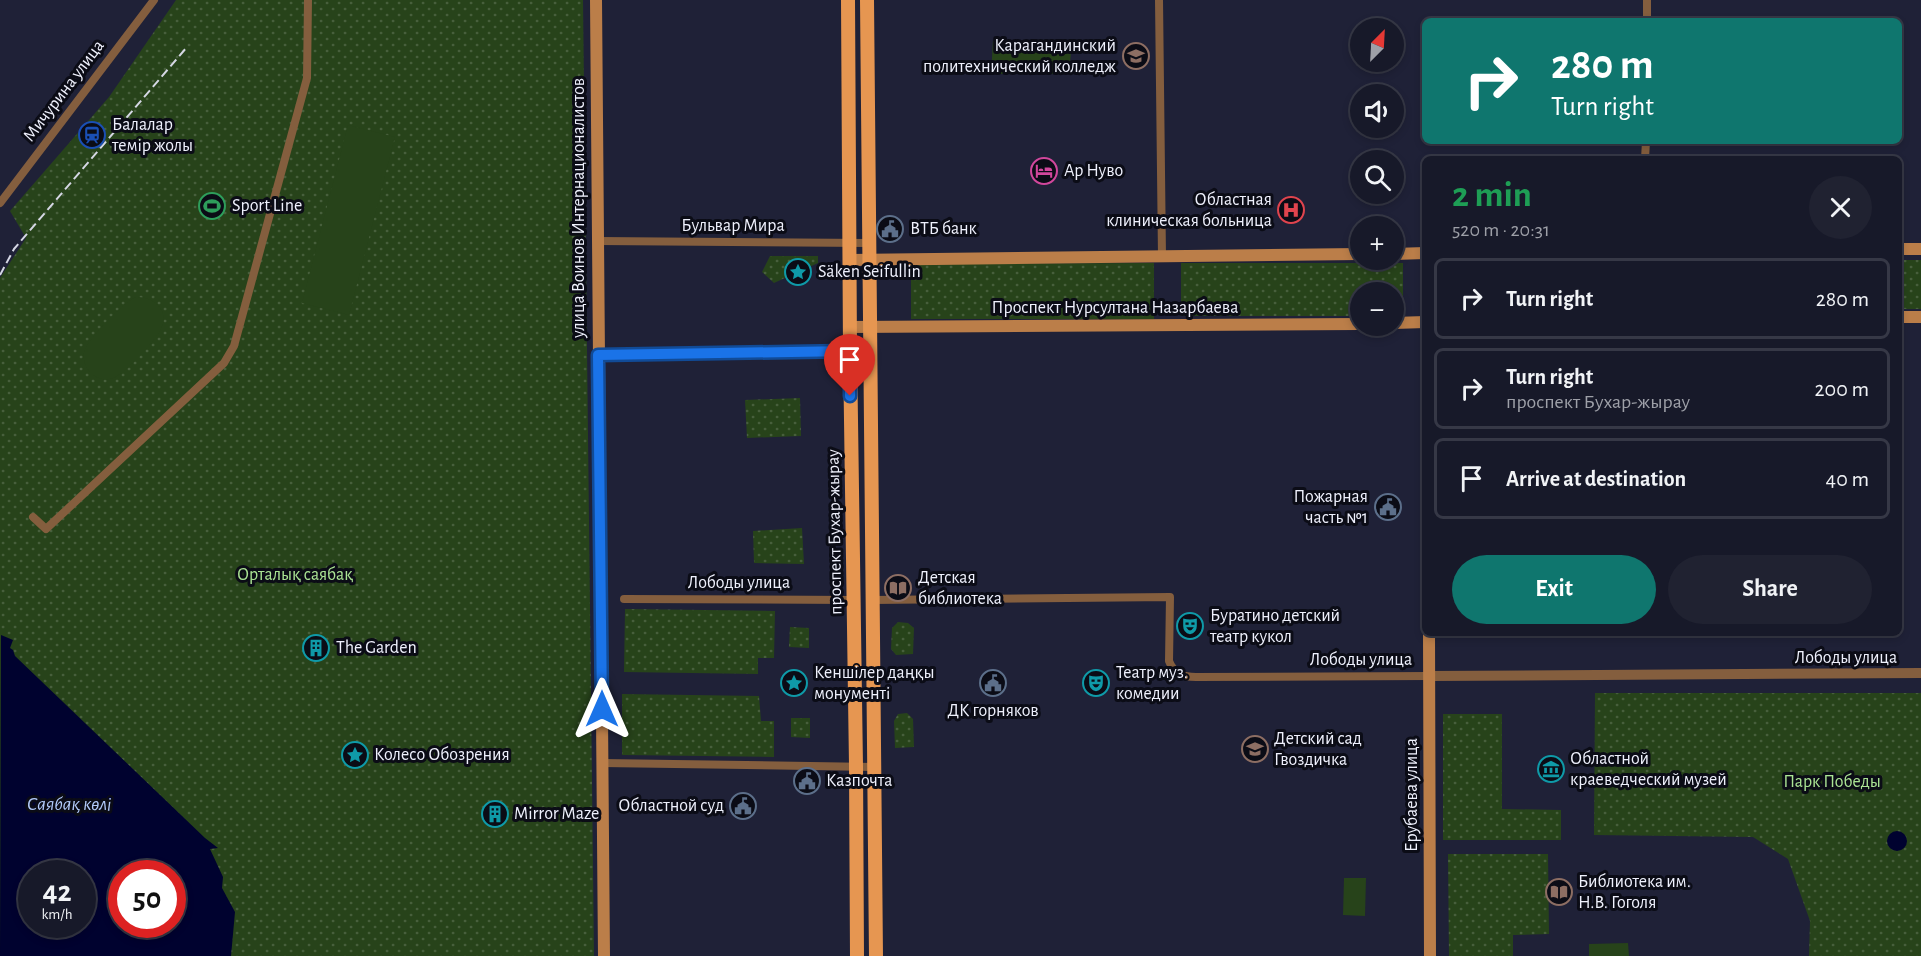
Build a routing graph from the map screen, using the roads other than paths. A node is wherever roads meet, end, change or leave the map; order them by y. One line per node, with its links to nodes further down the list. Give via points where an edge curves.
1 (154, 0): 9 (street, Мичурина улица)
2 (308, 0): 30 (street, via 308,78 234,346 224,363 46,529)
3 (596, 0): 10 (main road, улица Воинов Интернационалистов)
4 (848, 0): 11 (main road, проспект Бухар-жырау)
5 (867, 0): 12 (main road, проспект Бухар-жырау)
6 (1159, 0): 18 (street)
7 (1647, 0): 8 (street)
8 (1647, 18)
9 (0, 203)
10 (598, 241): 11 (street, Бульвар Мира); 29 (main road, улица Воинов Интернационалистов)
11 (851, 243): 12 (street, Бульвар Мира); 19 (main road, проспект Бухар-жырау)
12 (869, 243): 20 (main road, проспект Бухар-жырау)
13 (1902, 249): 14 (main road)
14 (1921, 249)
15 (1422, 253): 17 (main road)
16 (1350, 254): 18 (main road)
17 (1404, 254)
18 (1162, 256): 20 (main road)
19 (850, 260): 20 (main road); 26 (main road, проспект Бухар-жырау)
20 (869, 260): 27 (main road, проспект Бухар-жырау)
21 (1902, 317): 22 (main road)
22 (1921, 317)
23 (1422, 322): 24 (main road)
24 (1404, 323)
25 (1350, 324): 27 (main road, Проспект Нурсултана Назарбаева)
26 (850, 327): 27 (main road, Проспект Нурсултана Назарбаева); 28 (main road, проспект Бухар-жырау)
27 (870, 328): 33 (main road, проспект Бухар-жырау)
28 (850, 351): 29 (street); 32 (main road, проспект Бухар-жырау)
29 (598, 355): 37 (main road, улица Воинов Интернационалистов)
30 (33, 517)
31 (624, 599): 32 (street, Лободы улица)
32 (854, 600): 38 (main road, проспект Бухар-жырау)
33 (872, 600): 36 (street, Лободы улица, via 1170,597 1168,661 1181,675); 39 (main road, проспект Бухар-жырау)
34 (1429, 636): 36 (main road, Ерубаева улица)
35 (1921, 673): 36 (street, Лободы улица)
36 (1430, 676): 43 (main road, Ерубаева улица)
37 (602, 763): 38 (street); 40 (main road, улица Воинов Интернационалистов)
38 (856, 766): 39 (street); 41 (main road, проспект Бухар-жырау)
39 (875, 766): 42 (main road, проспект Бухар-жырау)
40 (604, 956)
41 (857, 956)
42 (876, 956)
43 (1430, 956)

